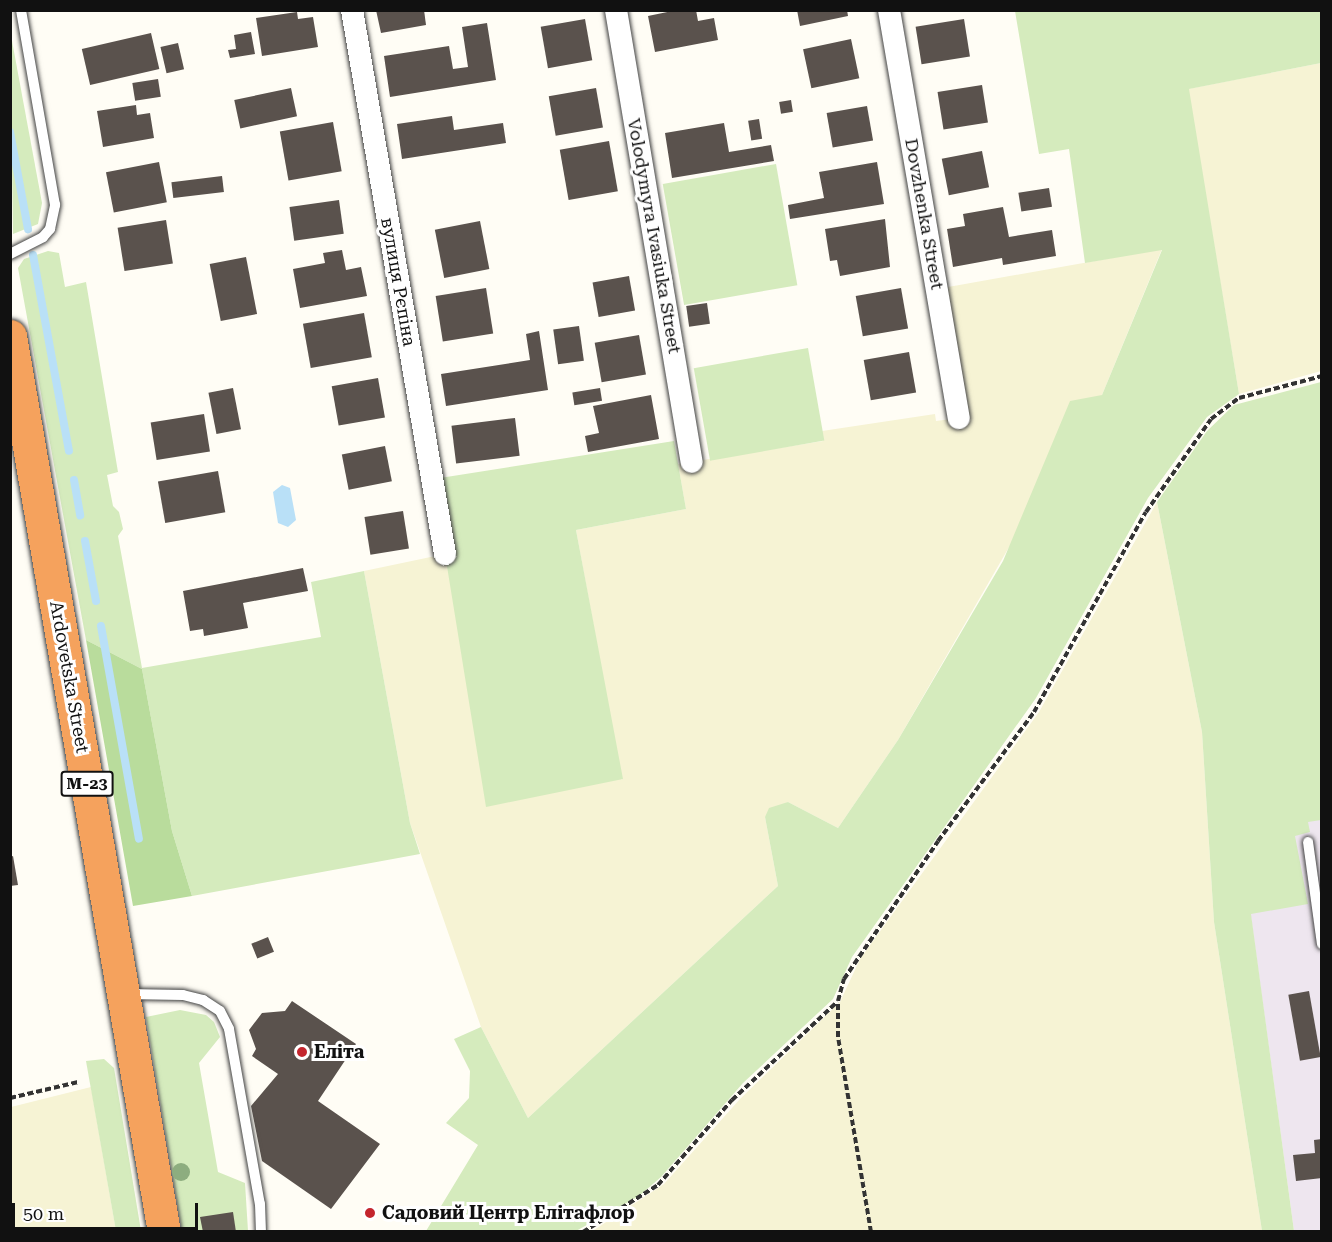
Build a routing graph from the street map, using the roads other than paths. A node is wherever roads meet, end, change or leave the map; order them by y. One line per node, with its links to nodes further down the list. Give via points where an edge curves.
1 (21, 10): 5 (lane, via 55,205 50,229 43,237)
2 (352, 10): 9 (street, вулиця Рєпіна)
3 (616, 10): 8 (street, Volodymyra Ivasiuka Street)
4 (889, 10): 7 (street, Dovzhenka Street)
5 (10, 254)
6 (10, 336): 12 (highway, Ardovetska Street / М-23)
7 (959, 418)
8 (692, 462)
9 (445, 554)
10 (1308, 842): 11 (lane)
11 (1322, 944)
12 (123, 994): 13 (highway, Ardovetska Street / М-23); 14 (lane, via 183,995 203,1000 220,1011 229,1029 260,1204)
13 (164, 1232)
14 (261, 1232)

